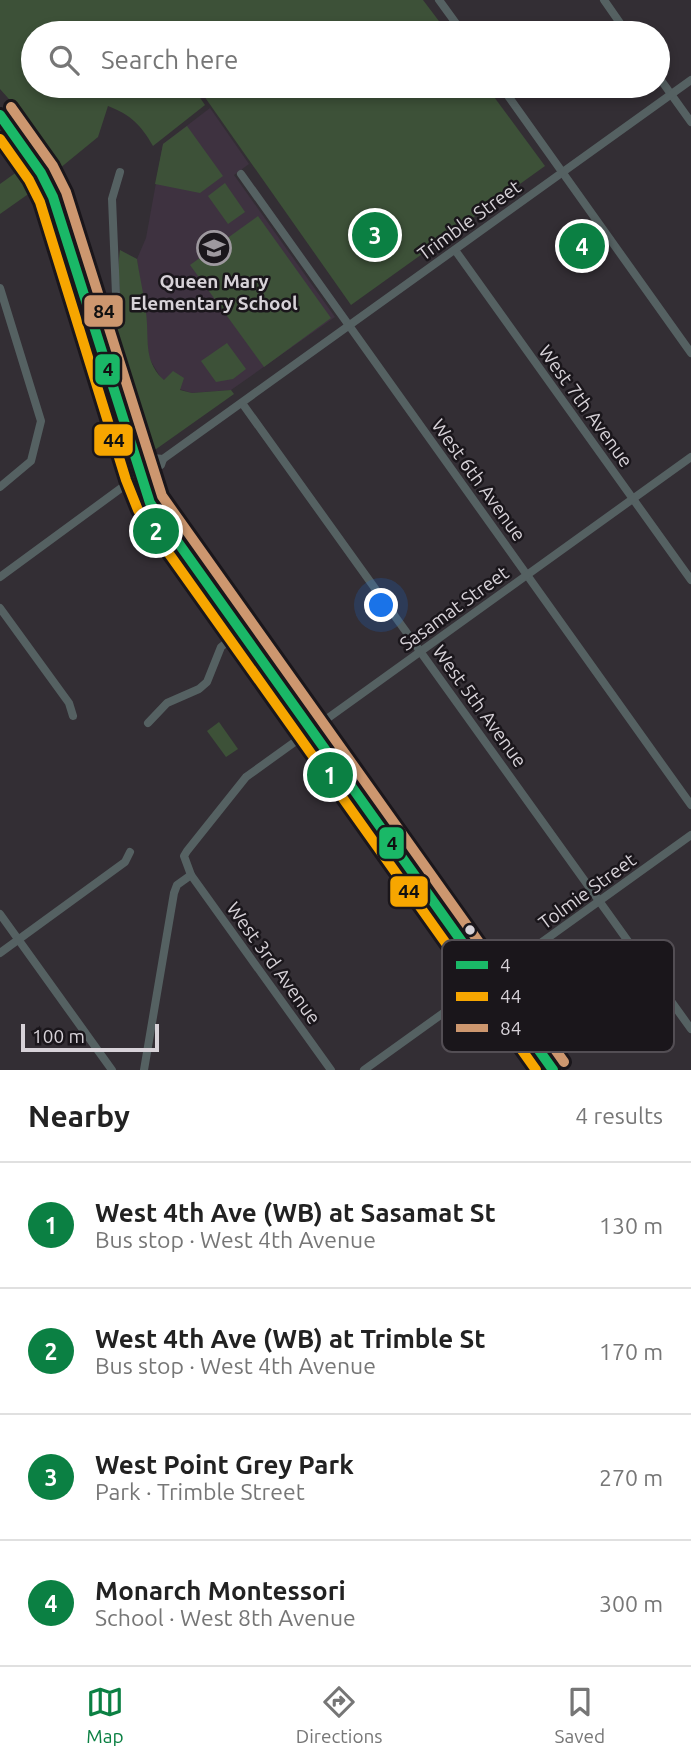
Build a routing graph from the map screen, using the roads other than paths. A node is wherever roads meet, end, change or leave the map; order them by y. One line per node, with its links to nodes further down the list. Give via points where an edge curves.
1 (439, 0): 3 (street)
2 (604, 0): 4 (street)
3 (454, 21)
4 (619, 21)
5 (691, 80): 6 (street, Trimble Street)
6 (671, 94): 10 (street)
7 (509, 98): 12 (street)
8 (666, 98): 12 (street, Trimble Street)
9 (0, 115): 17 (main road, via 53,197)
10 (691, 122)
11 (120, 172): 17 (street, via 112,199 117,318)
12 (563, 173): 14 (street, Trimble Street); 18 (street)
13 (241, 174): 16 (street, West 6th Avenue)
14 (455, 250): 16 (street, Trimble Street); 25 (street, West 7th Avenue)
15 (0, 288): 24 (street, via 41,421 31,461)
16 (349, 326): 19 (street, Trimble Street); 26 (street, West 6th Avenue)
17 (96, 333): 20 (main road)
18 (691, 353)
19 (242, 403): 22 (street, Trimble Street); 31 (street, West 5th Avenue)
20 (132, 456): 22 (street); 23 (main road)
21 (691, 457): 25 (street, Sasamat Street)
22 (163, 459): 23 (street, Trimble Street, via 161,465)
23 (139, 476): 27 (street, Trimble Street); 30 (main road, via 150,503)
24 (0, 487)
25 (633, 499): 26 (street, Sasamat Street); 28 (street, West 7th Avenue)
26 (527, 575): 31 (street, Sasamat Street); 35 (street, West 6th Avenue)
27 (0, 577)
28 (691, 580)
29 (0, 608): 32 (street, via 69,703)
30 (241, 631): 33 (street, via 221,647 207,682 167,703); 34 (main road)
31 (421, 651): 34 (street, Sasamat Street); 39 (street, West 5th Avenue)
32 (73, 716)
33 (148, 723)
34 (312, 730): 38 (street, Sasamat Street, via 237,787 184,856); 42 (main road)
35 (691, 804)
36 (691, 835): 39 (street, Tolmie Street)
37 (130, 852): 41 (street, via 125,862)
38 (191, 875): 51 (street, via 174,893); 52 (street, West 3rd Avenue)
39 (599, 901): 43 (street, Tolmie Street); 44 (street, West 5th Avenue)
40 (0, 914): 41 (street)
41 (18, 939): 45 (street); 50 (street)
42 (461, 940)
43 (545, 940)
44 (627, 940)
45 (0, 953)
46 (674, 1005): 48 (street, West 5th Avenue)
47 (442, 1014): 53 (street, Tolmie Street)
48 (691, 1029)
49 (541, 1052): 54 (main road)
50 (112, 1070)
51 (144, 1070)
52 (331, 1070)
53 (364, 1070)
54 (554, 1070)

